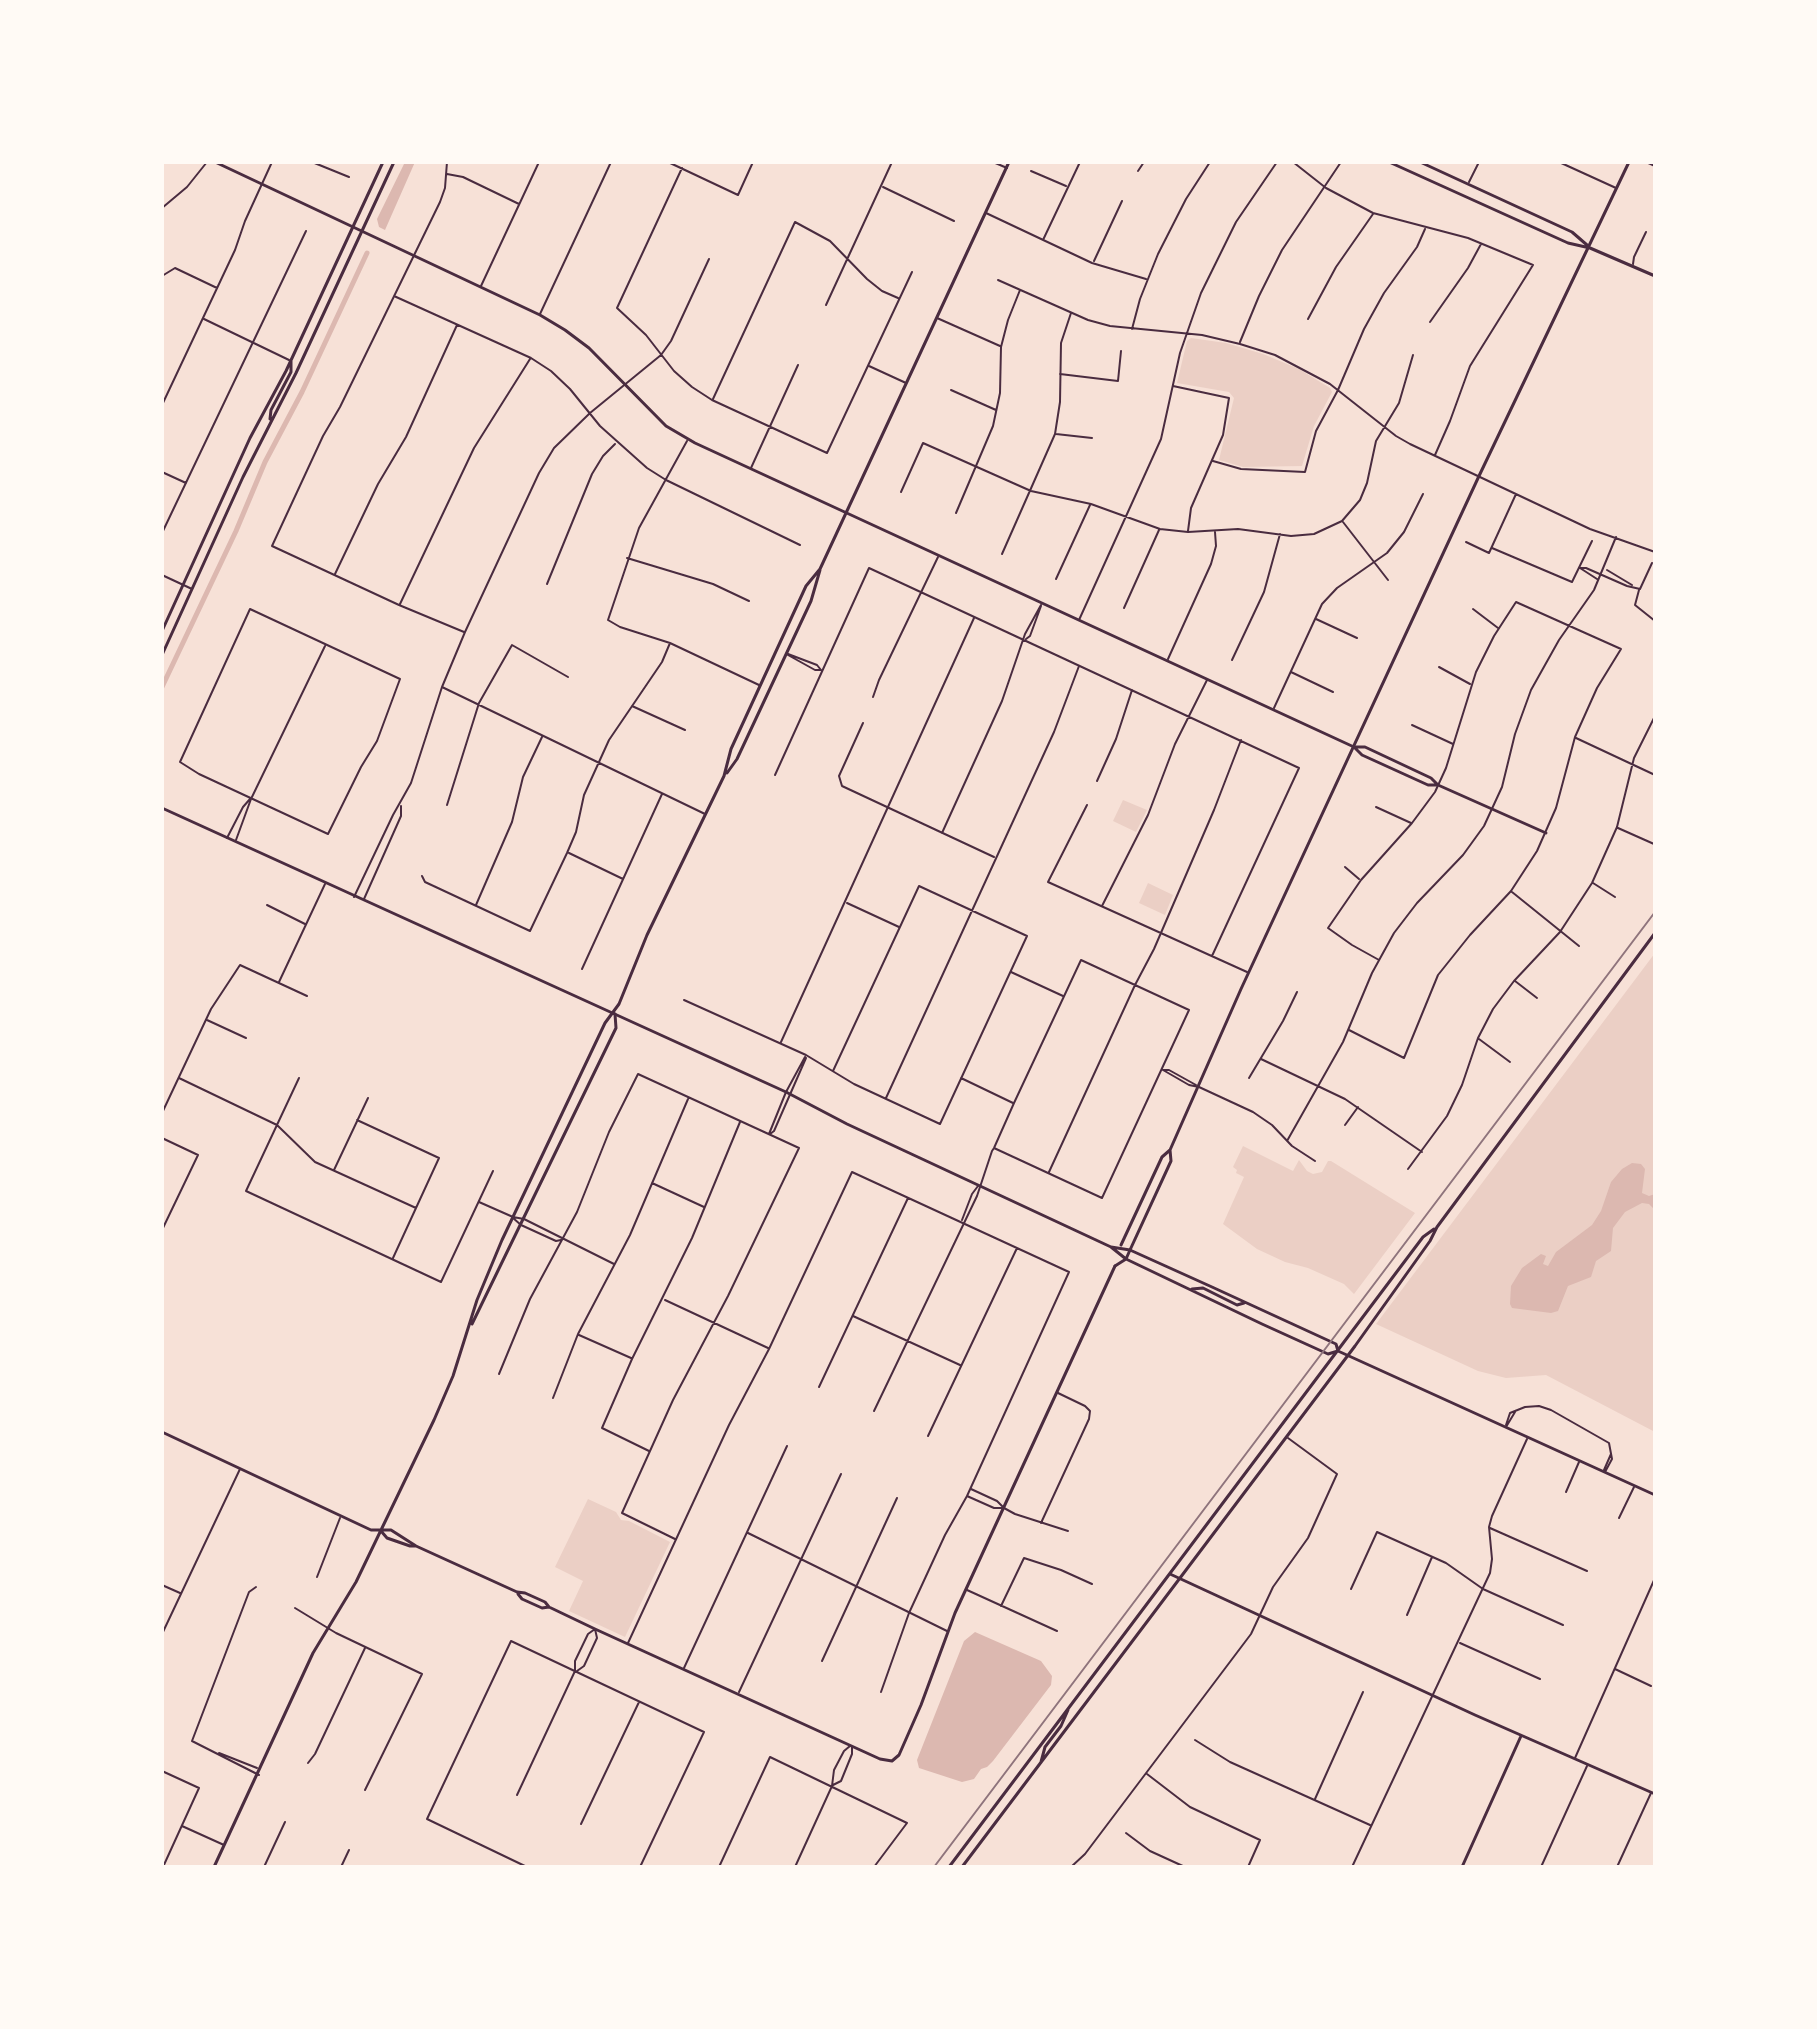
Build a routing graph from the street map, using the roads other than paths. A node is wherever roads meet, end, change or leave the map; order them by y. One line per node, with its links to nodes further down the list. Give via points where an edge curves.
1 (207, 162): 42 (street)
2 (215, 162): 34 (street)
3 (272, 162): 34 (street)
4 (312, 162): 33 (street)
5 (383, 162): 46 (street)
6 (394, 162): 49 (street)
7 (447, 162): 32 (street)
8 (539, 162): 41 (street)
9 (611, 162): 71 (street)
10 (668, 162): 28 (street)
11 (753, 162): 28 (street, via 738,195)
12 (892, 162): 36 (street)
13 (993, 162): 29 (street)
14 (1009, 162): 29 (street)
15 (1080, 162): 37 (street)
16 (1144, 162): 31 (street)
17 (1210, 162): 63 (street)
18 (1277, 162): 78 (street, via 1220,250)
19 (1293, 162): 38 (street)
20 (1341, 162): 38 (street)
21 (1389, 162): 53 (street, via 1568,243)
22 (1420, 162): 35 (street)
23 (1479, 162): 35 (street)
24 (1559, 162): 39 (street)
25 (1629, 162): 39 (street)
26 (1646, 162): 27 (street)
27 (1655, 166)
28 (682, 168): 83 (street, via 617,308)
29 (1007, 168): 43 (street)
30 (1031, 171): 37 (street)
31 (1138, 171)
32 (446, 174): 41 (street); 54 (street, via 443,195)
33 (349, 177)
34 (262, 184): 46 (street); 65 (street)
35 (1468, 184): 53 (street, via 1572,232)
36 (881, 186): 45 (street); 56 (street)
37 (1067, 187): 51 (street)
38 (1326, 188): 44 (street); 80 (street, via 1282,250)
39 (1617, 189): 53 (street)
40 (1122, 201): 57 (street)
41 (519, 204): 64 (street)
42 (162, 208)
43 (985, 213): 51 (street); 72 (street)
44 (1373, 213): 47 (street); 74 (street)
45 (954, 221)
46 (354, 227): 49 (street); 86 (street)
47 (1426, 228): 52 (street); 94 (street, via 1373,311)
48 (306, 231): 79 (street)
49 (363, 231): 54 (street); 99 (street)
50 (1646, 232): 58 (street)
51 (1043, 240): 57 (street)
52 (1482, 243): 75 (street); 106 (street, via 1533,265 1470,366)
53 (1590, 248): 58 (street); 111 (street)
54 (414, 255): 64 (street); 67 (street)
55 (709, 259): 83 (street)
56 (847, 260): 68 (street); 69 (street); 95 (street, via 815,230 795,222)
57 (1092, 263): 63 (street)
58 (1633, 267): 61 (street)
59 (912, 272): 68 (street)
60 (162, 276): 65 (street, via 175,268)
61 (1655, 276)
62 (998, 280): 66 (street)
63 (1147, 280): 77 (street)
64 (480, 287): 71 (street)
65 (218, 288): 73 (street)
66 (1020, 290): 70 (street); 81 (street)
67 (394, 296): 76 (street); 145 (street, via 272,546)
68 (899, 299): 88 (street)
69 (826, 305)
70 (1071, 312): 77 (street); 89 (street)
71 (540, 315): 91 (street, via 589,348)
72 (937, 318): 81 (street); 90 (street)
73 (203, 319): 79 (street); 96 (street)
74 (1308, 319)
75 (1430, 322)
76 (458, 324): 85 (street); 145 (street)
77 (1132, 329): 78 (street)
78 (1187, 333): 80 (street); 92 (street)
79 (254, 343): 86 (street); 113 (street)
80 (1240, 344): 94 (street, via 1286,360)
81 (1001, 347): 97 (street)
82 (1121, 351): 89 (street, via 1118,381)
83 (661, 355): 91 (street); 95 (street)
84 (1413, 355): 101 (street, via 1399,403)
85 (531, 358): 98 (street, via 551,371); 158 (street, via 474,448)
86 (291, 361): 99 (street); 151 (street)
87 (798, 365): 100 (street)
88 (868, 365): 90 (street); 100 (street, via 827,453)
89 (1059, 374): 102 (street)
90 (906, 383): 120 (street)
91 (624, 384): 98 (street); 104 (street, via 666,426)
92 (1173, 386): 107 (street, via 1229,398); 121 (street, via 1161,439)
93 (951, 390): 97 (street)
94 (1338, 390): 101 (street); 107 (street, via 1316,431 1305,472 1241,469)
95 (712, 400): 100 (street)
96 (162, 405)
97 (998, 410): 108 (street)
98 (590, 413): 105 (street); 168 (street, via 554,448 539,473)
99 (269, 423): 154 (street)
100 (769, 426): 109 (street)
101 (1384, 427): 106 (street); 122 (street, via 1365,492)
102 (1055, 434): 103 (street); 114 (street)
103 (1092, 438)
104 (688, 439): 109 (street); 112 (street)
105 (616, 443): 112 (street); 150 (street, via 592,474)
106 (1434, 456): 111 (street)
107 (1213, 461): 125 (street, via 1191,508)
108 (977, 467): 114 (street); 115 (street, via 923,443); 119 (street)
109 (750, 469): 120 (street)
110 (162, 472): 113 (street)
111 (1479, 476): 117 (street); 201 (street)
112 (666, 480): 131 (street); 136 (street)
113 (187, 483): 126 (street)
114 (1031, 491): 118 (street); 134 (street)
115 (901, 492)
116 (1423, 494): 137 (street, via 1398,541)
117 (1516, 494): 128 (street); 132 (street)
118 (1091, 504): 121 (street); 147 (street)
119 (956, 513)
120 (846, 514): 135 (street); 140 (street)
121 (1126, 517): 123 (street); 163 (street)
122 (1342, 521): 127 (street, via 1302,536); 137 (street)
123 (1160, 529): 125 (street); 159 (street)
124 (1215, 531): 125 (street); 127 (street); 176 (street, via 1211,564)
125 (1188, 532)
126 (163, 533)
127 (1280, 534): 175 (street, via 1269,578)
128 (1617, 537): 133 (street); 141 (street)
129 (1592, 541): 139 (street)
130 (1466, 542): 132 (street, via 1489,553)
131 (800, 545)
132 (1492, 548): 139 (street, via 1567,582)
133 (1655, 552)
134 (1002, 554)
135 (939, 556): 155 (street); 157 (street)
136 (627, 558): 156 (street, via 713,584); 171 (street, via 608,620)
137 (1375, 563): 148 (street); 162 (street, via 1332,593)
138 (1652, 563): 153 (street)
139 (1580, 568): 142 (street); 143 (street)
140 (820, 569): 173 (street); 184 (street, via 806,586)
141 (1605, 569): 146 (street); 152 (street)
142 (1590, 570): 143 (street); 146 (street)
143 (1588, 574): 149 (street)
144 (162, 575): 151 (street)
145 (334, 575): 158 (street)
146 (1602, 575): 149 (street); 152 (street)
147 (1056, 579)
148 (1388, 580)
149 (1599, 580): 165 (street)
150 (547, 584)
151 (184, 585): 154 (street); 167 (street)
152 (1633, 586): 153 (street)
153 (1640, 589): 164 (street, via 1635,605)
154 (193, 590): 174 (street)
155 (922, 593): 161 (street); 179 (street, via 869,568); 188 (street)
156 (749, 601)
157 (1042, 604): 163 (street); 170 (street)
158 (399, 605): 168 (street)
159 (1124, 608)
160 (1473, 609): 166 (street)
161 (974, 617): 170 (street); 214 (street)
162 (1315, 618): 169 (street); 180 (street)
163 (1079, 621): 176 (street)
164 (1655, 621)
165 (1569, 626): 166 (street, via 1516,602); 198 (street, via 1621,649); 217 (street, via 1527,700)
166 (1499, 629): 183 (street)
167 (162, 631)
168 (465, 632): 185 (street)
169 (1357, 638)
170 (1025, 640): 177 (street); 221 (street)
171 (670, 643): 184 (street); 190 (street)
172 (325, 645): 210 (street); 210 (street, via 250,609 180,762); 210 (street, via 400,679 377,741 328,834)
173 (787, 654): 179 (street); 206 (street)
174 (162, 655)
175 (1232, 660)
176 (1167, 661): 182 (street)
177 (1079, 665): 186 (street); 227 (street)
178 (1439, 667): 183 (street)
179 (821, 670): 204 (street)
180 (1290, 672): 187 (street); 191 (street)
181 (568, 677): 189 (street, via 512,645)
182 (1207, 679): 191 (street); 192 (street)
183 (1471, 685): 200 (street)
184 (760, 686): 206 (street)
185 (442, 687): 189 (street); 211 (street)
186 (1133, 689): 192 (street); 207 (street)
187 (1333, 692)
188 (873, 697)
189 (479, 703): 197 (street); 212 (street)
190 (632, 706): 196 (street); 202 (street)
191 (1273, 709): 201 (street)
192 (1191, 716): 199 (street); 241 (street)
193 (1655, 716): 203 (street)
194 (863, 723): 214 (street, via 839,782)
195 (1412, 725): 200 (street)
196 (685, 730)
197 (542, 737): 202 (street); 240 (street)
198 (1575, 737): 203 (street); 222 (street)
199 (1241, 739): 246 (street); 249 (street, via 1299,768)
200 (1454, 745): 208 (street)
201 (1354, 747): 208 (street, via 1428,785); 208 (street, via 1365,747); 253 (street)
202 (598, 763): 209 (street); 226 (street)
203 (1632, 765): 205 (street); 220 (street)
204 (775, 775)
205 (1655, 775)
206 (724, 776): 218 (street)
207 (1097, 781)
208 (1438, 785): 217 (street); 219 (street)
209 (663, 793): 218 (street); 230 (street)
210 (251, 799): 223 (street); 224 (street)
211 (401, 805): 235 (street); 237 (street, via 401,816)
212 (447, 805)
213 (1087, 805): 241 (street, via 1048,882)
214 (888, 806): 221 (street); 238 (street)
215 (1376, 807): 219 (street)
216 (162, 808): 223 (street)
217 (1493, 810): 222 (street); 250 (street, via 1474,841 1417,903)
218 (706, 814): 262 (street)
219 (1412, 823): 231 (street)
220 (1617, 827): 225 (street); 232 (street)
221 (942, 833): 227 (street)
222 (1546, 833): 234 (street)
223 (227, 838): 224 (street)
224 (235, 842): 233 (street)
225 (1654, 844)
226 (567, 853): 230 (street); 240 (street, via 530,931)
227 (995, 857): 242 (street)
228 (1345, 867): 231 (street)
229 (422, 876): 240 (street)
230 (623, 879): 251 (street)
231 (1361, 880): 250 (street, via 1328,928)
232 (1592, 883): 236 (street); 245 (street)
233 (325, 884): 235 (street); 243 (street)
234 (1511, 891): 245 (street); 264 (street, via 1438,975 1404,1058)
235 (354, 897): 237 (street)
236 (1615, 897)
237 (363, 901): 262 (street)
238 (846, 902): 244 (street); 267 (street)
239 (267, 905): 243 (street)
240 (475, 906)
241 (1102, 906): 246 (street)
242 (972, 911): 244 (street, via 919,886); 252 (street, via 1027,936); 283 (street)
243 (306, 924): 255 (street)
244 (900, 927): 272 (street)
245 (1560, 932): 248 (street); 254 (street)
246 (1161, 933): 249 (street); 256 (street)
247 (1655, 933): 312 (street)
248 (1579, 946)
249 (1212, 956): 253 (street)
250 (1379, 960): 264 (street)
251 (582, 969)
252 (1010, 972): 259 (street); 275 (street)
253 (1249, 973): 278 (street)
254 (1514, 981): 260 (street); 266 (street)
255 (279, 983): 258 (street); 263 (street, via 240,965)
256 (1135, 985): 259 (street, via 1081,960); 271 (street, via 1189,1010); 301 (street)
257 (1297, 992): 269 (street)
258 (307, 996)
259 (1064, 996): 284 (street)
260 (1537, 998)
261 (684, 1000): 267 (street)
262 (615, 1014): 279 (street); 308 (street, via 605,1023); 309 (street, via 616,1028)
263 (206, 1019): 265 (street); 273 (street)
264 (1349, 1030): 277 (street)
265 (246, 1038)
266 (1478, 1038): 270 (street); 296 (street, via 1455,1100)
267 (781, 1043): 268 (street)
268 (806, 1055): 272 (street); 279 (street); 280 (street)
269 (1261, 1059): 276 (street); 277 (street)
270 (1510, 1062)
271 (1162, 1070): 278 (street); 301 (street, via 1102,1198)
272 (833, 1071): 283 (street)
273 (179, 1078): 286 (street); 289 (street)
274 (299, 1078): 289 (street)
275 (961, 1078): 283 (street, via 940,1124); 284 (street)
276 (1249, 1078)
277 (1317, 1085): 285 (street); 293 (street)
278 (1199, 1087): 293 (street, via 1253,1112); 295 (street)
279 (786, 1092): 280 (street); 291 (street)
280 (791, 1094): 291 (street); 303 (street)
281 (368, 1098): 287 (street)
282 (688, 1098): 288 (street); 302 (street); 314 (street, via 638,1074)
283 (885, 1099)
284 (1014, 1103): 294 (street)
285 (1358, 1107): 290 (street); 296 (street)
286 (162, 1113)
287 (357, 1120): 299 (street); 307 (street, via 439,1158)
288 (740, 1122): 291 (street); 306 (street)
289 (277, 1125): 299 (street, via 309,1157); 320 (street, via 246,1191)
290 (1345, 1125)
291 (769, 1135): 328 (street, via 799,1148)
292 (162, 1138): 313 (street, via 198,1155)
293 (1287, 1141): 297 (street)
294 (994, 1148): 301 (street); 303 (street)
295 (1170, 1150): 317 (street); 318 (street, via 1171,1161)
296 (1422, 1152): 298 (street)
297 (1315, 1161)
298 (1408, 1169)
299 (334, 1171): 307 (street)
300 (493, 1171): 305 (street)
301 (1048, 1173)
302 (651, 1183): 306 (street); 322 (street)
303 (979, 1185): 310 (street); 316 (street)
304 (908, 1197): 310 (street); 327 (street); 332 (street, via 852,1172)
305 (479, 1202): 308 (street); 320 (street, via 441,1282)
306 (704, 1207): 325 (street)
307 (416, 1208): 320 (street)
308 (513, 1217): 309 (street); 311 (street); 329 (street)
309 (524, 1219): 311 (street); 314 (street)
310 (962, 1222): 315 (street); 331 (street)
311 (521, 1225): 314 (street); 329 (street)
312 (1437, 1227): 333 (street, via 1423,1237); 334 (street)
313 (162, 1230)
314 (562, 1240): 322 (street); 337 (street)
315 (1018, 1247): 336 (street); 354 (street, via 1069,1272)
316 (1111, 1247): 317 (street); 319 (street)
317 (1120, 1247): 318 (street); 319 (street)
318 (1130, 1250): 321 (street); 326 (street)
319 (1117, 1253): 321 (street); 323 (street)
320 (393, 1259)
321 (1126, 1259): 323 (street); 324 (street)
322 (615, 1265): 330 (street)
323 (1115, 1266): 339 (street)
324 (1192, 1289): 326 (street); 333 (street, via 1328,1354)
325 (664, 1299): 328 (street); 335 (street)
326 (1244, 1303): 333 (street, via 1336,1344)
327 (852, 1316): 331 (street); 338 (street)
328 (714, 1323): 332 (street); 348 (street)
329 (471, 1326): 364 (street, via 444,1398)
330 (578, 1334): 335 (street); 340 (street)
331 (907, 1341): 336 (street); 341 (street)
332 (769, 1349): 367 (street)
333 (1338, 1351): 334 (street); 372 (street)
334 (1347, 1355): 342 (street); 345 (street)
335 (632, 1359): 348 (street, via 602,1428)
336 (961, 1365): 344 (street)
337 (499, 1374)
338 (819, 1387)
339 (1057, 1393): 359 (street); 362 (street, via 1090,1411)
340 (553, 1398)
341 (874, 1411)
342 (1505, 1428): 346 (street); 351 (street, via 1516,1410 1546,1407 1605,1440 1612,1453)
343 (162, 1432): 350 (street)
344 (928, 1436)
345 (1287, 1437): 375 (street); 389 (street, via 1337,1474 1308,1538)
346 (1527, 1437): 349 (street); 363 (street)
347 (787, 1446): 366 (street)
348 (651, 1452): 367 (street, via 622,1513)
349 (1580, 1461): 351 (street); 355 (street)
350 (241, 1468): 360 (street); 384 (street)
351 (1604, 1473): 353 (street)
352 (841, 1474): 370 (street)
353 (1634, 1486): 356 (street); 361 (street)
354 (970, 1489): 357 (street); 359 (street)
355 (1566, 1492)
356 (1655, 1495)
357 (967, 1496): 359 (street); 387 (street)
358 (897, 1498): 380 (street)
359 (1004, 1508): 362 (street); 383 (street)
360 (342, 1515): 364 (street); 373 (street)
361 (1619, 1518)
362 (1041, 1523): 365 (street)
363 (1489, 1527): 371 (street); 382 (street, via 1492,1559)
364 (381, 1531): 368 (street, via 387,1538); 368 (street, via 391,1530); 391 (street)
365 (1068, 1531)
366 (747, 1533): 370 (street); 402 (street)
367 (676, 1539): 397 (street)
368 (416, 1546): 392 (street)
369 (1432, 1556): 381 (street, via 1377,1532); 382 (street); 388 (street)
370 (802, 1559): 380 (street); 409 (street)
371 (1587, 1571)
372 (1170, 1574): 375 (street); 412 (street)
373 (317, 1577)
374 (1655, 1578): 376 (street)
375 (1178, 1580): 389 (street); 417 (street)
376 (1654, 1583): 403 (street)
377 (1092, 1584): 385 (street, via 1024,1558)
378 (162, 1585): 384 (street)
379 (256, 1587): 423 (street, via 249,1592 192,1741)
380 (857, 1587): 387 (street); 401 (street)
381 (1351, 1589)
382 (1483, 1589): 390 (street); 396 (street)
383 (966, 1590): 385 (street); 393 (street)
384 (181, 1594): 395 (street)
385 (1001, 1606): 394 (street)
386 (295, 1608): 391 (street)
387 (909, 1613): 393 (street); 407 (street)
388 (1407, 1615)
389 (1259, 1616): 410 (street); 424 (street, via 1251,1634)
390 (1563, 1625)
391 (327, 1628): 398 (street); 423 (street)
392 (595, 1629): 397 (street); 399 (street); 400 (street)
393 (947, 1631): 415 (street, via 899,1755 892,1761 880,1759)
394 (1057, 1631)
395 (162, 1634)
396 (1459, 1643): 405 (street); 410 (street)
397 (627, 1644): 402 (street)
398 (366, 1647): 418 (street); 426 (street, via 422,1674)
399 (582, 1648): 400 (street); 404 (street)
400 (591, 1652): 404 (street)
401 (822, 1661)
402 (683, 1669): 409 (street)
403 (1614, 1669): 406 (street); 416 (street)
404 (575, 1671): 411 (street); 428 (street); 441 (street, via 511,1641 427,1819)
405 (1540, 1679)
406 (1651, 1686)
407 (881, 1692)
408 (1363, 1692): 429 (street)
409 (739, 1693): 415 (street)
410 (1435, 1696): 413 (street); 433 (street)
411 (639, 1701): 431 (street); 442 (street, via 704,1732)
412 (1068, 1710): 417 (street); 446 (street)
413 (1521, 1736): 416 (street); 452 (street)
414 (1195, 1740): 429 (street, via 1214,1755)
415 (852, 1745): 419 (street); 421 (street)
416 (1574, 1759): 420 (street)
417 (1041, 1762): 447 (street)
418 (308, 1763)
419 (837, 1764): 421 (street); 425 (street)
420 (1588, 1765): 427 (street); 453 (street)
421 (846, 1768): 425 (street, via 841,1781)
422 (162, 1771): 432 (street, via 199,1788)
423 (260, 1772): 435 (street)
424 (1146, 1773): 448 (street); 450 (street, via 1190,1807 1260,1840)
425 (832, 1786): 443 (street, via 770,1757); 444 (street); 445 (street, via 907,1823)
426 (365, 1790)
427 (1653, 1793): 454 (street)
428 (517, 1795)
429 (1314, 1801): 433 (street)
430 (285, 1822): 437 (street)
431 (581, 1824)
432 (181, 1825): 435 (street); 438 (street)
433 (1371, 1826): 451 (street)
434 (1126, 1833): 449 (street)
435 (224, 1845): 439 (street)
436 (349, 1850): 440 (street)
437 (265, 1866)
438 (163, 1867)
439 (214, 1867)
440 (341, 1867)
441 (527, 1867)
442 (640, 1867)
443 (719, 1867)
444 (795, 1867)
445 (874, 1867)
446 (949, 1867)
447 (962, 1867)
448 (1071, 1867)
449 (1185, 1867)
450 (1248, 1867)
451 (1352, 1867)
452 (1462, 1867)
453 (1541, 1867)
454 (1617, 1867)

